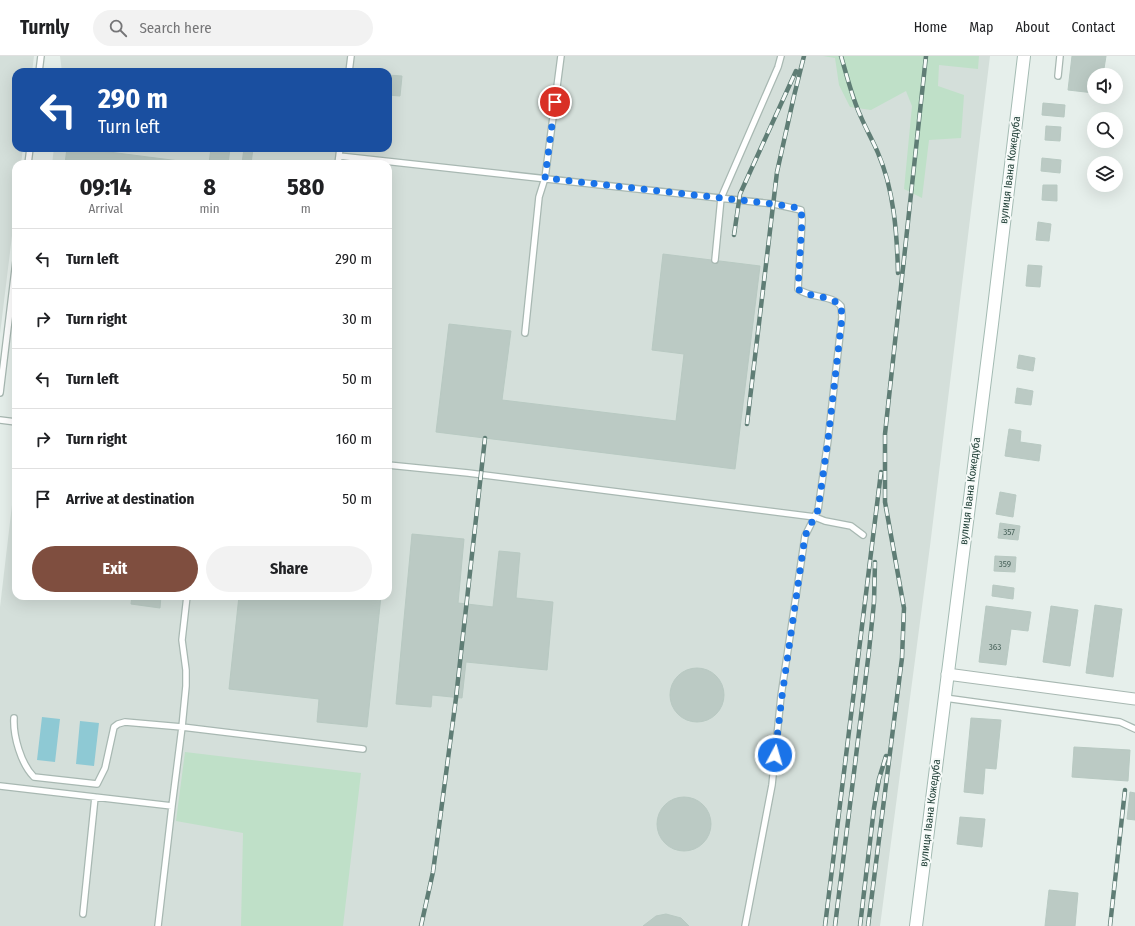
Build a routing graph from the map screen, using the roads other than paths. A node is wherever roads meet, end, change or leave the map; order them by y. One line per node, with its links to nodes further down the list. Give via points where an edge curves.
1 (41, 56): 7 (lane)
2 (351, 56): 8 (lane)
3 (561, 56): 15 (lane)
4 (781, 56): 16 (lane)
5 (1024, 56): 27 (street, вулиця Івана Кожедуба)
6 (1060, 56): 9 (lane)
7 (40, 68)
8 (350, 68)
9 (1058, 76)
10 (340, 152): 11 (lane)
11 (339, 156): 12 (lane); 13 (lane)
12 (338, 160)
13 (376, 160)
14 (392, 162): 15 (lane)
15 (545, 178): 16 (lane); 19 (lane, via 539,197)
16 (721, 198): 17 (lane); 24 (lane, via 801,210 798,289 805,294 837,301 841,306 842,317 828,440)
17 (715, 260)
18 (12, 294): 20 (lane)
19 (524, 333)
20 (0, 393)
21 (0, 420): 22 (lane)
22 (12, 422)
23 (392, 465): 24 (lane)
24 (815, 517): 25 (lane, via 825,522 851,526); 39 (lane, via 805,536 772,785)
25 (863, 536)
26 (187, 600): 31 (lane, via 182,640 186,670)
27 (947, 674): 28 (street, вулиця Івана Кожедуба); 29 (street)
28 (944, 698): 32 (lane, via 1120,722); 40 (street, вулиця Івана Кожедуба)
29 (1135, 699)
30 (14, 718): 31 (lane, via 13,729 19,749 29,773 34,777 97,784 105,768 114,727 118,724 125,722)
31 (182, 728): 33 (lane); 36 (lane)
32 (1135, 729)
33 (363, 749)
34 (0, 786): 35 (lane)
35 (96, 797): 36 (lane); 37 (lane)
36 (172, 806): 38 (lane)
37 (83, 914)
38 (158, 926)
39 (745, 926)
40 (916, 926)

